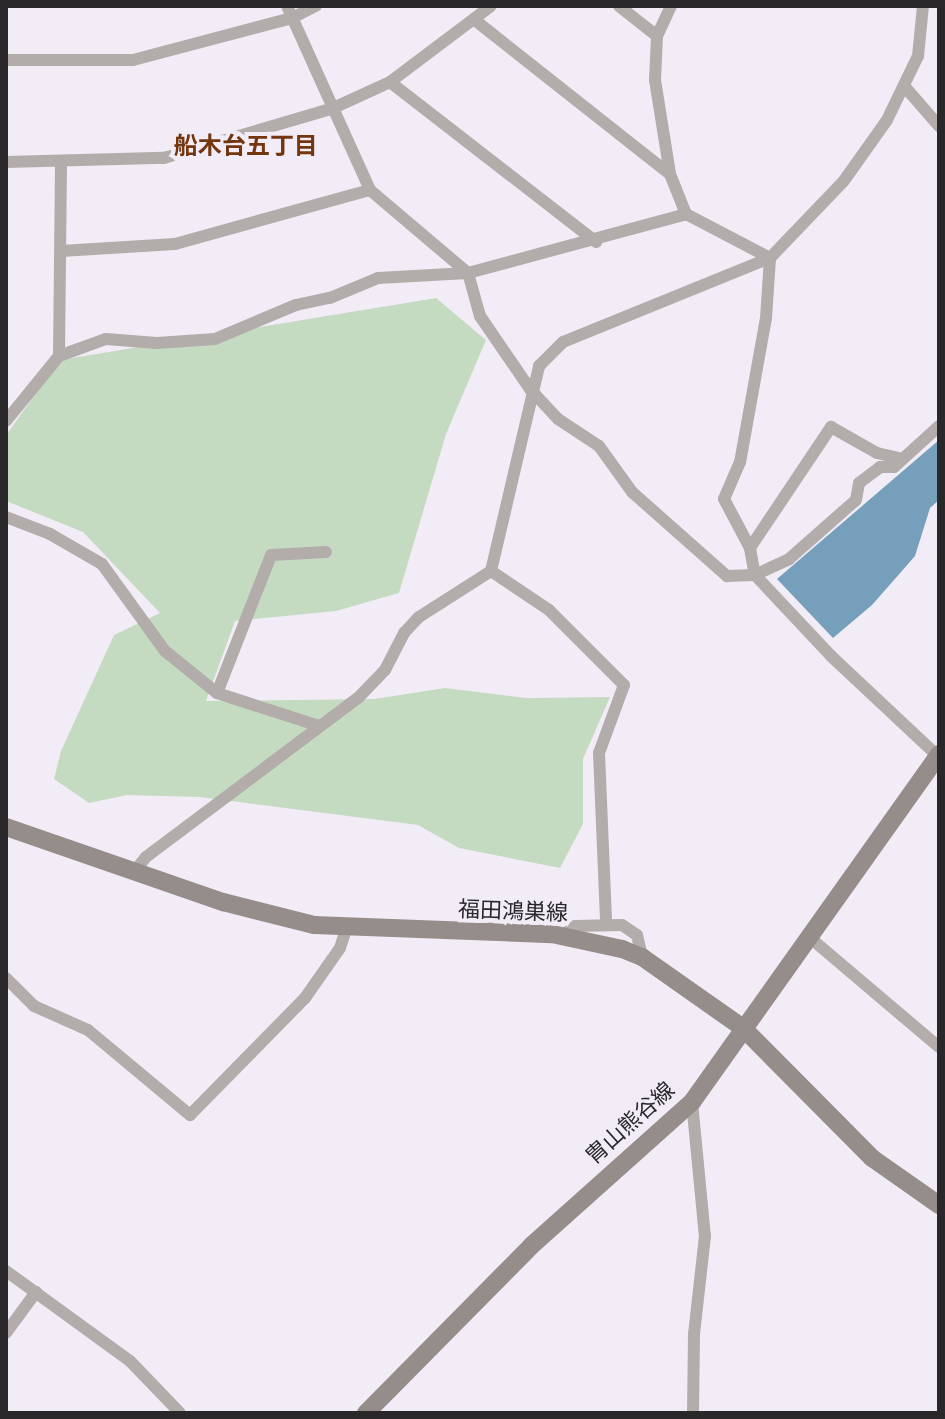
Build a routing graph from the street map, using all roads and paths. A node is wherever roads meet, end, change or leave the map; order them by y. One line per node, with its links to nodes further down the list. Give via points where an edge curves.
1 (316, 6): 6 (street)
2 (491, 6): 7 (street)
3 (619, 6): 8 (street)
4 (671, 6): 8 (street)
5 (923, 6): 11 (street, via 918,56)
6 (289, 12): 9 (street, via 133,60); 12 (street)
7 (476, 21): 10 (street); 16 (street)
8 (657, 36): 16 (street, via 655,80)
9 (6, 60)
10 (390, 82): 12 (street); 19 (street)
11 (905, 87): 13 (street); 21 (street, via 843,182)
12 (331, 109): 15 (street, via 164,158); 17 (street)
13 (939, 126)
14 (6, 162): 15 (street)
15 (61, 163): 20 (street)
16 (670, 174): 18 (street)
17 (370, 190): 20 (street, via 175,244); 22 (street)
18 (686, 214): 19 (street); 21 (street)
19 (596, 242): 22 (street)
20 (61, 251): 23 (street)
21 (770, 258): 24 (street, via 563,342 539,366); 29 (street, via 766,318 740,462 724,499)
22 (468, 273): 23 (street, via 378,278 205,341 106,339); 24 (street, via 480,316)
23 (59, 356): 25 (street)
24 (530, 389): 31 (street, via 509,511); 32 (street, via 558,419 599,446 632,492 727,576)
25 (6, 421)
26 (939, 426): 27 (street)
27 (902, 459): 29 (street, via 877,453 831,427); 32 (street, via 859,483 856,500 789,559)
28 (6, 517): 33 (street, via 50,534 102,564 165,651)
29 (750, 548): 32 (street)
30 (326, 552): 33 (street, via 271,555)
31 (491, 571): 34 (street, via 419,617 385,670); 38 (street, via 549,610 624,685 599,753)
32 (755, 575): 35 (street, via 831,656)
33 (217, 693): 34 (street)
34 (319, 726): 37 (street, via 146,857)
35 (938, 755): 41 (main road, 胄山熊谷線)
36 (6, 827): 37 (main road, 福田鴻巣線)
37 (133, 873): 39 (main road, 福田鴻巣線, via 264,914)
38 (606, 923): 40 (street, via 575,926); 42 (street, via 637,935)
39 (346, 930): 40 (main road, 福田鴻巣線); 43 (street, via 340,948 305,998 190,1115 88,1030 34,1006)
40 (562, 936): 42 (main road, 福田鴻巣線)
41 (808, 936): 44 (main road, 胄山熊谷線); 45 (street)
42 (642, 957): 44 (main road, 福田鴻巣線)
43 (6, 978)
44 (743, 1028): 46 (main road, 胄山熊谷線); 47 (main road, 福田鴻巣線, via 872,1158)
45 (939, 1047)
46 (692, 1102): 52 (main road, 胄山熊谷線, via 531,1246); 53 (street, via 705,1236 694,1334)
47 (939, 1205)
48 (6, 1271): 49 (street)
49 (36, 1292): 50 (street); 51 (street, via 130,1361)
50 (6, 1333)
51 (180, 1413)
52 (366, 1413)
53 (693, 1413)

